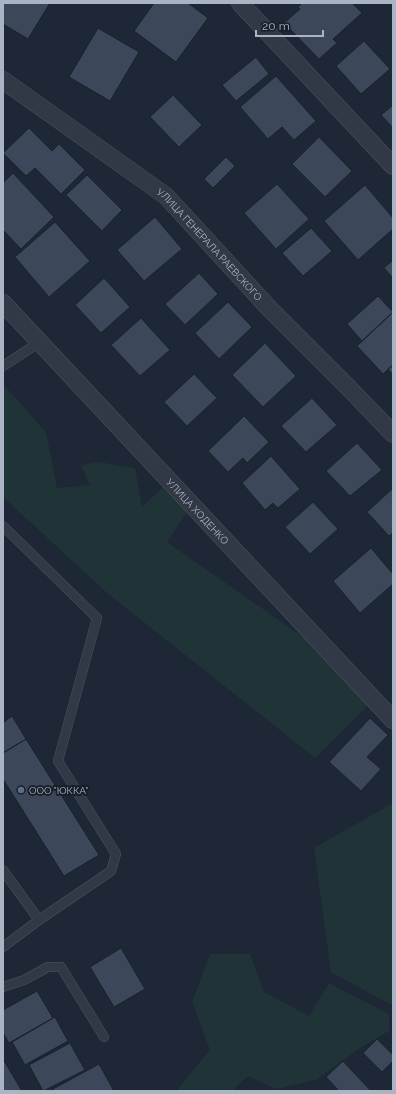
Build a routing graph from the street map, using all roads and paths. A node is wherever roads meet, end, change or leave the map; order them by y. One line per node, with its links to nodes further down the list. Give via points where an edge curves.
1 (240, 3): 3 (street)
2 (3, 80): 7 (street, УЛИЦА ГЕНЕРАЛА РАЕВСКОГО, via 166,196 267,306)
3 (393, 166)
4 (3, 303): 5 (street, УЛИЦА ХОДЕНКО)
5 (40, 342): 6 (lane); 9 (street, УЛИЦА ХОДЕНКО)
6 (3, 366)
7 (393, 434)
8 (3, 526): 11 (lane, via 97,618 58,761 116,854 110,871)
9 (393, 720)
10 (3, 870): 11 (lane)
11 (39, 920): 12 (lane)
12 (3, 947)
13 (3, 987): 14 (lane, via 24,980 48,966 61,967)
14 (104, 1037)

